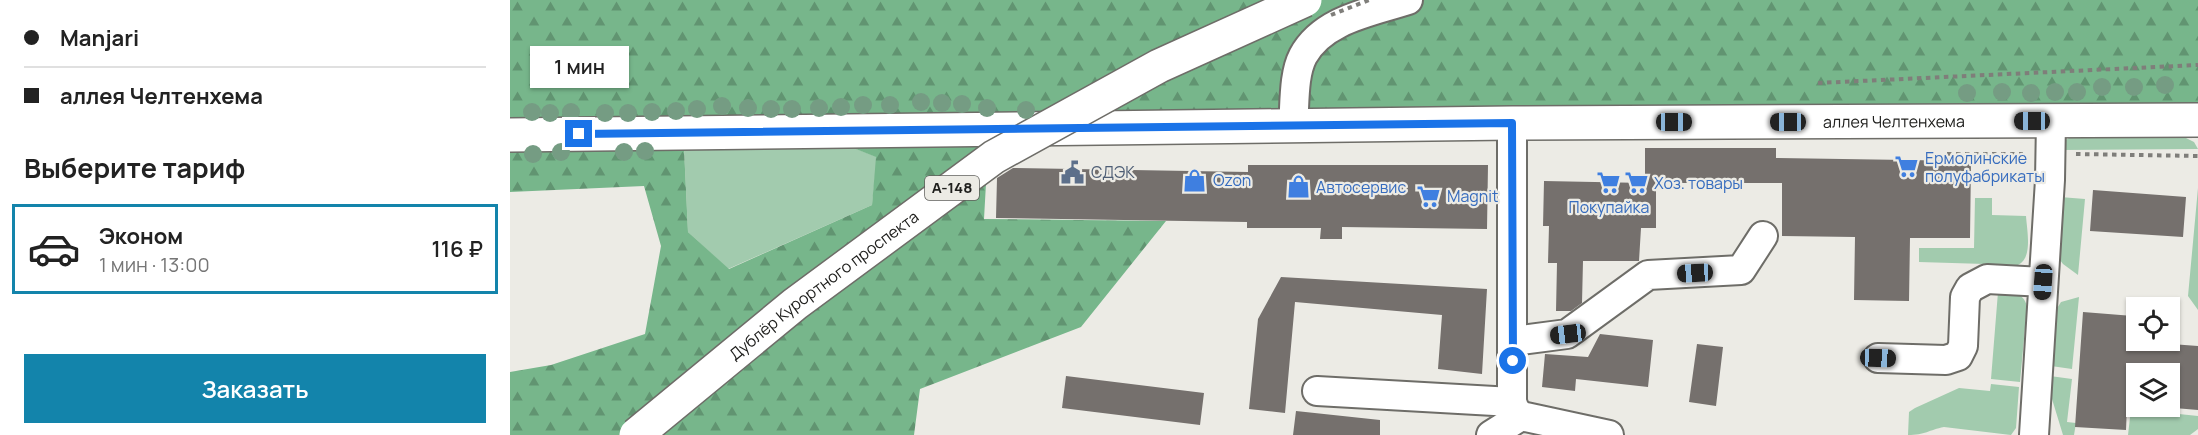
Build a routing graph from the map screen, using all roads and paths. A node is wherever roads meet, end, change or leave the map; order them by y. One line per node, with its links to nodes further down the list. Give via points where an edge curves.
1 (1369, 0): 3 (path, bridge)
2 (1408, 0): 9 (lane, via 1329,27 1315,41 1299,69)
3 (1316, 8): 20 (main road, Дублёр Курортного проспекта / А-148, bridge, via 1159,66 994,157 795,304)
4 (2198, 65): 5 (path)
5 (1818, 83)
6 (2198, 120): 7 (main road, аллея Челтенхема)
7 (2051, 121): 8 (main road, аллея Челтенхема); 12 (lane)
8 (1512, 123): 9 (main road, аллея Челтенхема); 16 (lane)
9 (1293, 126): 10 (main road, аллея Челтенхема)
10 (510, 135)
11 (1946, 153): 12 (path)
12 (2050, 154): 13 (path); 15 (lane)
13 (2198, 156)
14 (1763, 236): 16 (lane, via 1741,270 1648,275 1568,334)
15 (2043, 282): 17 (lane, via 1987,279 1970,288 1965,297 1963,346 1958,356 1946,360); 23 (lane)
16 (1513, 341): 19 (lane)
17 (1878, 358)
18 (1317, 391): 19 (lane)
19 (1517, 409): 21 (lane); 22 (lane)
20 (636, 435)
21 (1491, 435)
22 (1609, 435)
23 (2034, 435)

